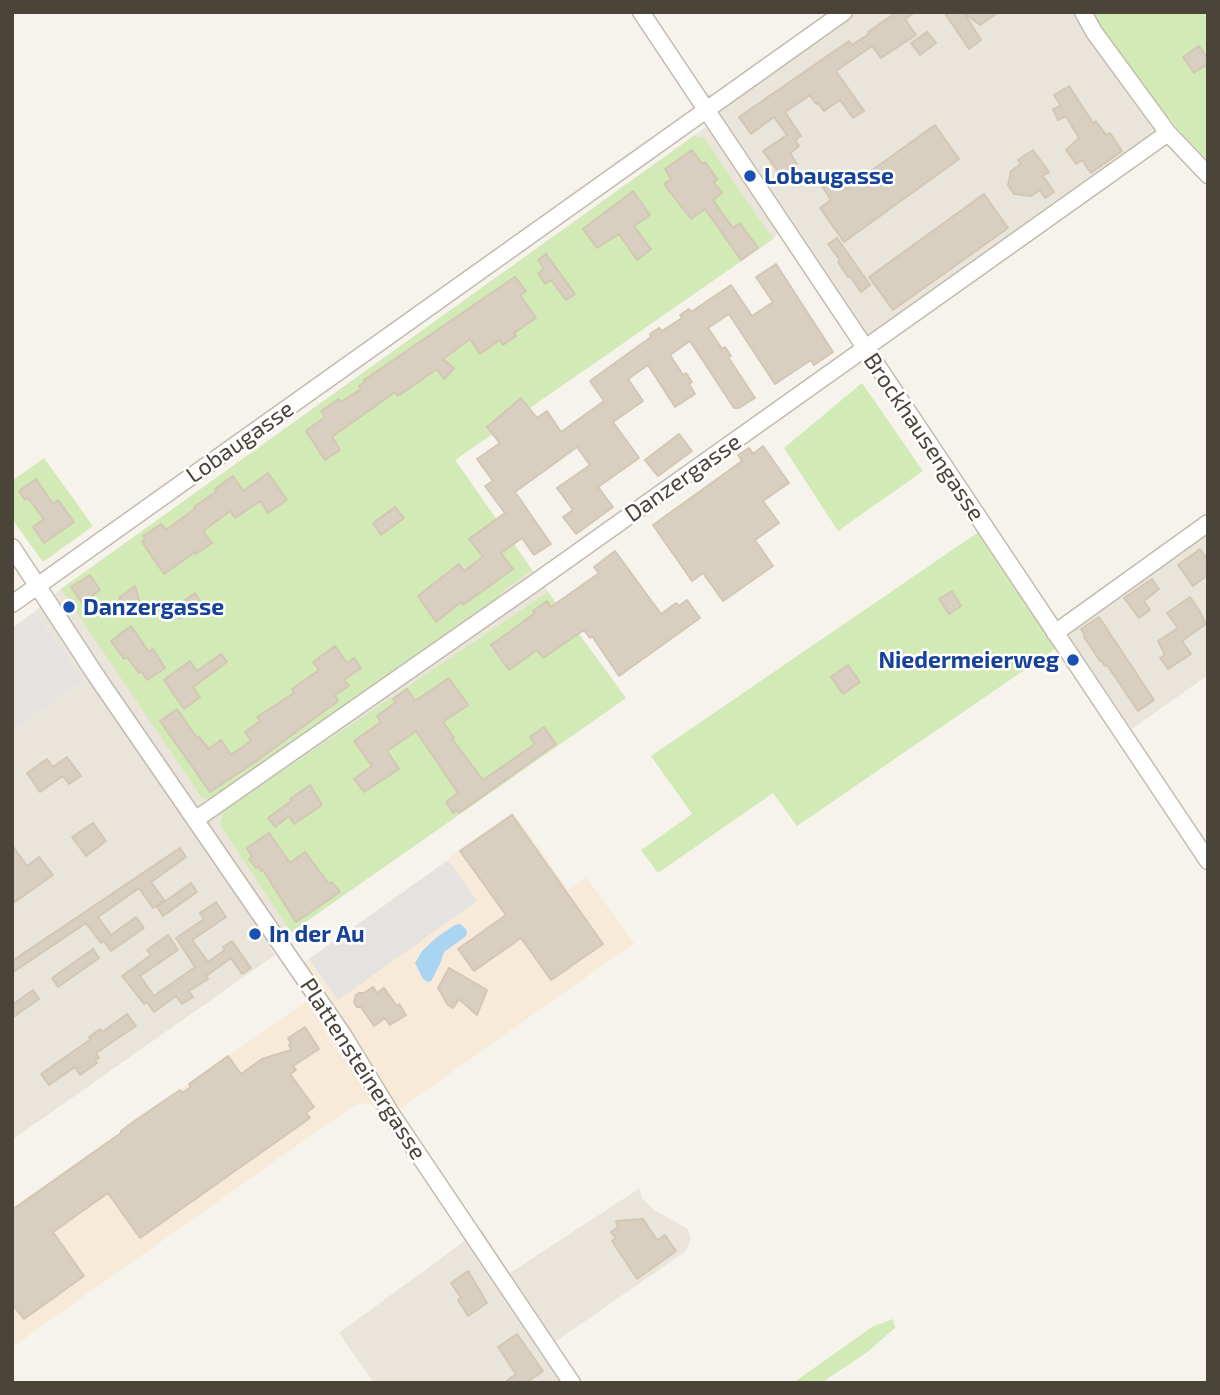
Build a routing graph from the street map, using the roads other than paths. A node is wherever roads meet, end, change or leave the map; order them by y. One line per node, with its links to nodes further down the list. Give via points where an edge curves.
1 (641, 12): 4 (street, Brockhausengasse)
2 (844, 12): 4 (street, Lobaugasse)
3 (1083, 12): 5 (street)
4 (706, 110): 7 (street, Brockhausengasse); 10 (street, Lobaugasse)
5 (1168, 133): 6 (street); 7 (street, Danzergasse)
6 (1208, 175)
7 (865, 348): 12 (street, Brockhausengasse); 13 (street, Danzergasse)
8 (1208, 523): 12 (street)
9 (12, 547): 10 (street, Plattensteinergasse)
10 (38, 586): 11 (street, Lobaugasse); 13 (street, Plattensteinergasse)
11 (12, 604)
12 (1055, 632): 14 (street, Brockhausengasse)
13 (195, 820): 15 (street, Plattensteinergasse)
14 (1208, 861)
15 (572, 1383)

